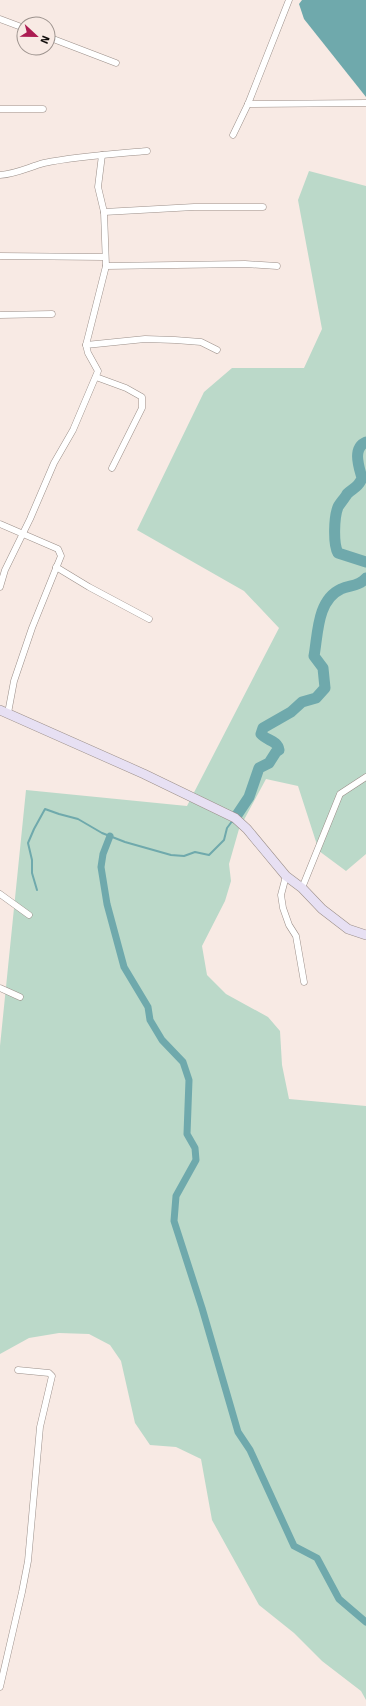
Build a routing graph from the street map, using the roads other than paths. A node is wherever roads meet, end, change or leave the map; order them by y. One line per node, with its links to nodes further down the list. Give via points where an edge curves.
1 (289, 0): 7 (street)
2 (0, 19): 3 (street)
3 (16, 25)
4 (56, 40): 5 (street)
5 (116, 63)
6 (366, 103): 7 (street)
7 (248, 104): 10 (street)
8 (0, 109): 9 (street)
9 (43, 109)
10 (233, 135)
11 (148, 151): 12 (street)
12 (102, 155): 13 (street, via 45,163); 15 (street, via 98,186)
13 (0, 175)
14 (263, 207): 15 (street, via 194,207)
15 (104, 212): 17 (street)
16 (0, 256): 17 (street)
17 (104, 257): 18 (street)
18 (106, 266): 19 (street); 22 (street)
19 (277, 266)
20 (52, 314): 21 (street)
21 (0, 315)
22 (86, 344): 23 (street, via 144,339 175,340 201,342); 24 (street, via 98,371)
23 (217, 350)
24 (96, 377): 25 (street, via 142,397 142,408); 27 (street)
25 (112, 468)
26 (0, 524): 27 (street)
27 (22, 533): 28 (street, via 58,550 61,556); 29 (street, via 4,570)
28 (56, 567): 30 (street); 31 (street, via 37,613)
29 (0, 587)
30 (149, 619)
31 (4, 712): 33 (main road, via 144,774 235,818)
32 (366, 777): 34 (street, via 340,794)
33 (286, 876): 34 (main road); 38 (street, via 281,895 283,908 296,936)
34 (302, 888): 37 (main road, via 322,909 348,929)
35 (0, 894): 36 (street)
36 (28, 915)
37 (366, 935)
38 (304, 982)
39 (0, 988): 40 (street)
40 (20, 997)
41 (18, 1370): 42 (street, via 49,1373 52,1376 40,1427 28,1561)
42 (0, 1687)

